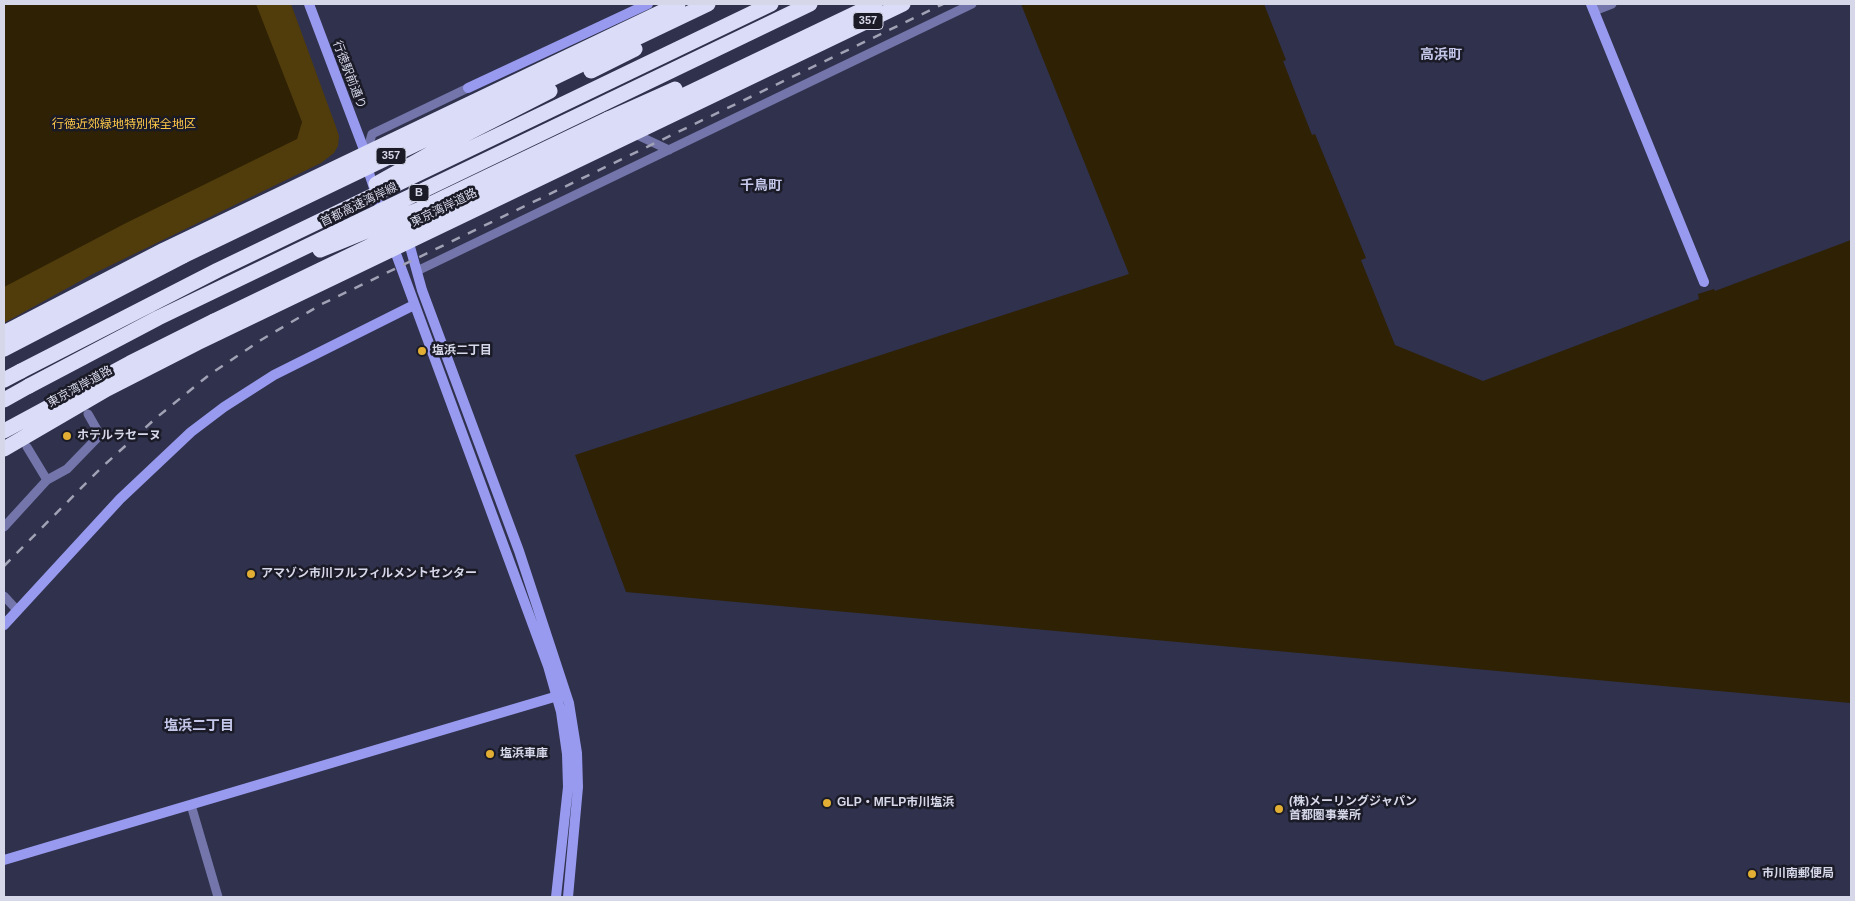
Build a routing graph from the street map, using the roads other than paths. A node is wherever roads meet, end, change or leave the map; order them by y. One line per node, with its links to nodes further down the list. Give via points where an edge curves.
1 (309, 4): 18 (street, 行徳駅前通り)
2 (648, 4): 14 (street)
3 (678, 4): 18 (highway, 357)
4 (708, 4): 27 (highway, 357, bridge, via 183,256)
5 (718, 4): 19 (highway, bridge, via 445,145 361,193)
6 (772, 4): 19 (highway, 首都高速湾岸線 / B, bridge)
7 (810, 4): 25 (highway, 首都高速湾岸線 / B, bridge)
8 (875, 4): 13 (highway, 東京湾岸道路 / 357)
9 (903, 4): 13 (highway, 東京湾岸道路 / 357)
10 (972, 4): 17 (street)
11 (1612, 4): 12 (street)
12 (1592, 7): 23 (street)
13 (830, 32): 15 (highway, 東京湾岸道路 / 357, via 710,81 688,83); 16 (highway, 東京湾岸道路 / 357)
14 (468, 88): 18 (street, via 372,134)
15 (606, 126): 25 (highway, bridge, via 214,298); 33 (highway, 東京湾岸道路, bridge, via 121,367)
16 (633, 133): 17 (street); 20 (highway, 東京湾岸道路 / 357)
17 (669, 150): 22 (street)
18 (366, 155): 20 (street, via 382,168); 21 (street, 行徳駅前通り); 26 (highway, 357, via 164,250)
19 (344, 209): 30 (highway, 首都高速湾岸線 / B, bridge, via 117,320)
20 (409, 241): 21 (highway, 東京湾岸道路 / 357); 22 (street)
21 (394, 248): 24 (street, 行徳駅前通り); 37 (highway, 東京湾岸道路 / 357, via 139,372)
22 (418, 271): 28 (street)
23 (1704, 282)
24 (414, 306): 29 (street, 行徳駅前通り); 44 (street, via 301,360 244,394 198,427 120,499)
25 (158, 318): 31 (highway, 首都高速湾岸線 / B, bridge)
26 (4, 333)
27 (4, 348)
28 (449, 362): 29 (street); 34 (street)
29 (437, 366): 35 (street, 行徳駅前通り)
30 (4, 380)
31 (4, 400)
32 (88, 414): 38 (street, via 100,435 67,469)
33 (4, 431)
34 (476, 436): 35 (street); 40 (street)
35 (464, 440): 41 (street, 行徳駅前通り)
36 (27, 447): 38 (street)
37 (4, 449)
38 (47, 480): 39 (street)
39 (4, 527)
40 (519, 551): 41 (street); 43 (street)
41 (507, 556): 45 (street, 行徳駅前通り)
42 (4, 596): 44 (street)
43 (537, 606): 45 (street); 47 (street)
44 (17, 610): 46 (street)
45 (527, 610): 47 (street, 行徳駅前通り)
46 (4, 625)
47 (544, 642): 48 (street)
48 (562, 695): 49 (street); 52 (street, via 568,787); 53 (street, via 573,725 578,771)
49 (191, 805): 50 (street); 51 (street)
50 (4, 860)
51 (218, 897)
52 (556, 897)
53 (568, 897)

